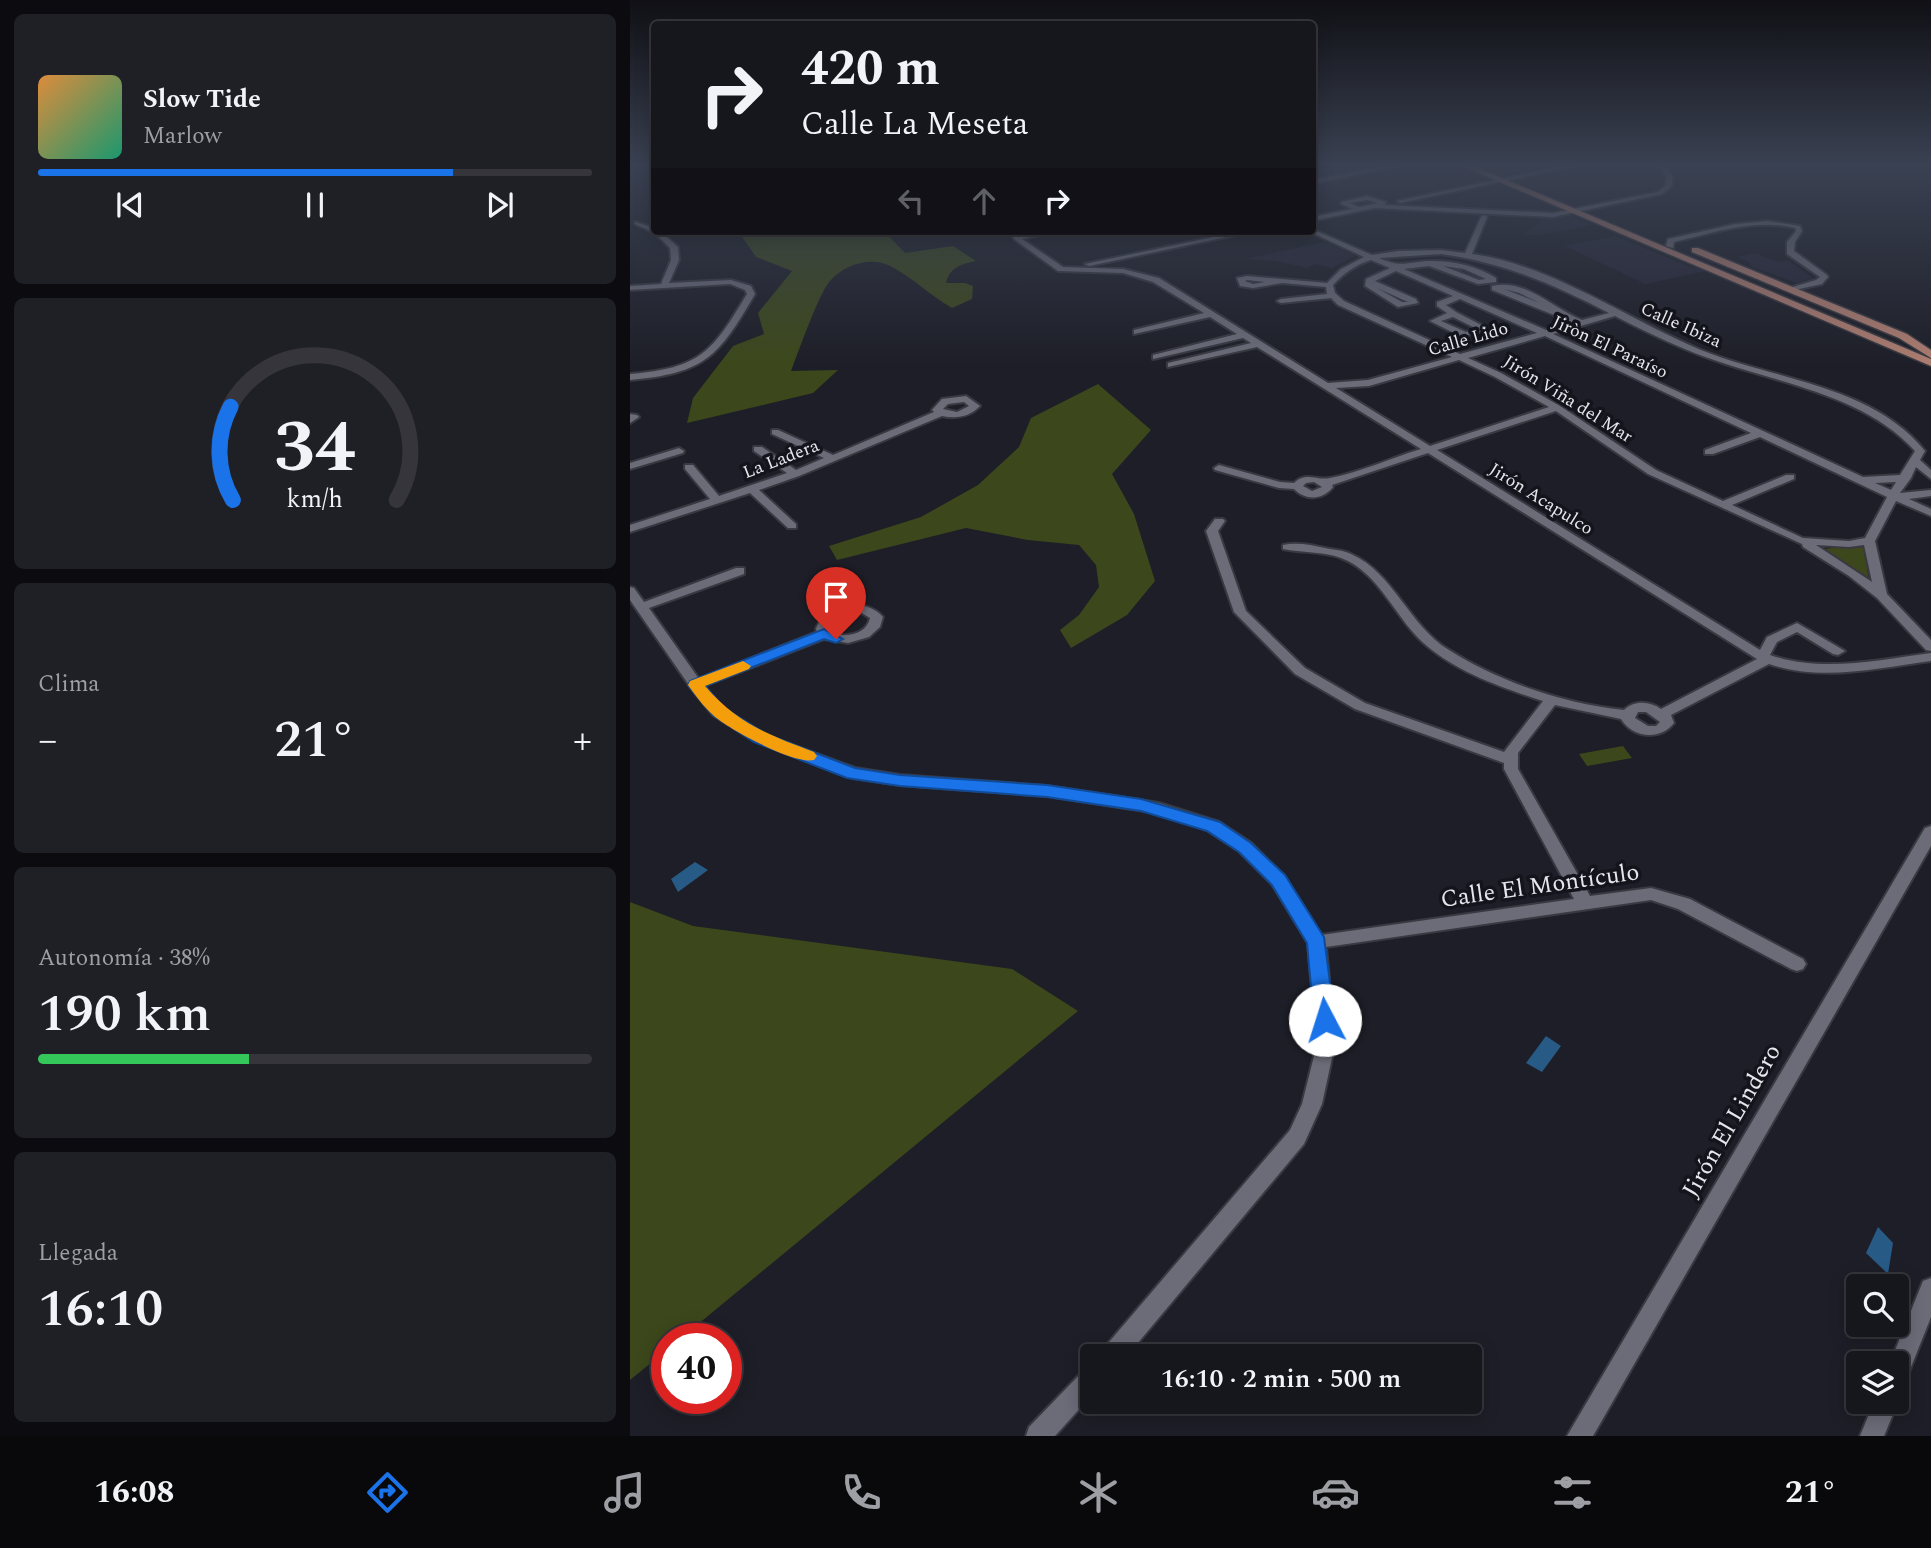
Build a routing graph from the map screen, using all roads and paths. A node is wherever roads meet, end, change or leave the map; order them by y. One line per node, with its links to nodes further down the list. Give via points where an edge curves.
1 (1478, 232): 13 (street)
2 (1636, 232): 38 (main road)
3 (1643, 232): 11 (main road)
4 (1719, 232): 11 (street)
5 (1798, 232): 24 (street, via 1790,252 1824,277)
6 (1316, 233): 14 (street, Jiròn El Paraíso)
7 (660, 235): 22 (street, via 674,247 675,260)
8 (1016, 235): 17 (street)
9 (1232, 235): 12 (street)
10 (1660, 236): 11 (main road)
11 (1671, 243): 24 (main road); 32 (main road)
12 (1174, 247): 17 (street); 18 (street, Jirón Acapulco, via 1160,253 1150,265)
13 (1468, 254): 14 (street, Calle Ibiza, via 1419,251); 29 (street, Calle Ibiza, via 1534,273)
14 (1368, 257): 16 (street, Jiròn El Paraíso); 21 (street, via 1351,263)
15 (1431, 264): 15 (street, via 1478,282 1493,280 1468,268); 16 (street)
16 (1392, 268): 19 (street); 26 (street, Jiròn El Paraíso)
17 (1061, 269): 18 (street, Jirón Acapulco, via 1123,271)
18 (1156, 280): 30 (street, Jirón Acapulco)
19 (1370, 281): 19 (street, via 1369,286 1401,305 1414,303)
20 (1279, 282): 21 (street)
21 (1329, 285): 25 (street)
22 (664, 286): 23 (street); 44 (street, via 731,282 748,288 751,294 727,336 705,360 674,373)
23 (630, 288)
24 (1790, 289): 39 (main road, via 1903,336)
25 (1332, 296): 27 (street); 41 (street, Jirón Viña del Mar)
26 (1458, 297): 28 (street, Jiròn El Paraíso); 31 (street, via 1440,304)
27 (1281, 301)
28 (1469, 301): 33 (street, via 1502,292 1496,286 1513,287); 35 (street, Jiròn El Paraíso)
29 (1617, 313): 33 (street, Calle Lido); 55 (street, Calle Ibiza, via 1694,350 1878,415 1913,440 1920,451)
30 (1211, 314): 34 (street); 36 (street, Jirón Acapulco)
31 (1453, 314): 31 (street, via 1483,327 1485,329 1465,335 1434,321)
32 (1851, 322): 38 (main road); 39 (main road)
33 (1582, 323): 35 (street, Calle Lido)
34 (1138, 332)
35 (1545, 333): 41 (street, Calle Lido); 49 (street, Jiròn El Paraíso)
36 (1244, 335): 37 (street, Jirón Acapulco); 40 (street)
37 (1258, 344): 43 (street); 45 (street, Jirón Acapulco)
38 (1900, 350): 42 (main road)
39 (1931, 355)
40 (1156, 357)
41 (1463, 357): 45 (street, Calle Lido, via 1369,383); 46 (street, Jirón Viña del Mar)
42 (1931, 363)
43 (1171, 365)
44 (630, 377)
45 (1326, 386): 51 (street, Jirón Acapulco)
46 (1556, 408): 51 (street); 68 (street, Jirón Viña del Mar, via 1652,472)
47 (941, 413): 54 (street, La Ladera)
48 (775, 432): 54 (street)
49 (1758, 434): 53 (street); 63 (street, Jiròn El Paraíso)
50 (758, 449): 59 (street)
51 (1429, 450): 58 (street, via 1326,483 1327,490 1317,494); 84 (street, Jirón Acapulco)
52 (679, 451): 56 (street)
53 (1709, 452)
54 (832, 458): 59 (street, La Ladera)
55 (1916, 462): 60 (street); 62 (street)
56 (630, 466)
57 (689, 467): 67 (street)
58 (1219, 468)
59 (795, 474): 64 (street, La Ladera)
60 (1931, 476)
61 (1790, 477): 68 (street)
62 (1906, 478): 63 (street); 66 (street)
63 (1857, 480): 66 (street, Jiròn El Paraíso)
64 (752, 489): 67 (street, La Ladera); 71 (street)
65 (1931, 493): 66 (street)
66 (1894, 497): 69 (street, Jiròn El Paraíso); 74 (street)
67 (718, 501): 72 (street, La Ladera)
68 (1722, 505): 73 (street, Jirón Viña del Mar)
69 (1931, 513)
70 (1219, 522): 89 (street, via 1212,531 1240,612 1300,671 1360,706)
71 (792, 526)
72 (630, 529)
73 (1801, 541): 74 (street, Jirón Viña del Mar); 78 (street, Jirón Viña del Mar)
74 (1869, 541): 78 (street)
75 (1287, 547): 86 (street, via 1349,556 1373,575 1441,652)
76 (740, 571): 79 (street)
77 (630, 591): 79 (street)
78 (1881, 595): 81 (street, Jirón Viña del Mar)
79 (641, 607): 85 (street)
80 (824, 634): 85 (street)
81 (1931, 647)
82 (1838, 651): 84 (street, via 1797,627 1772,640)
83 (1931, 657): 84 (street, Jirón Acapulco, via 1819,669)
84 (1765, 658): 87 (street)
85 (696, 685): 92 (street, via 718,712 760,738 853,774 1047,791 1141,805 1213,826 1245,848 1278,880)
86 (1552, 699): 88 (street); 89 (street, via 1511,752)
87 (1662, 714): 88 (street, via 1641,707); 88 (street, via 1665,727 1654,732 1632,725)
88 (1627, 715)
89 (1510, 760): 91 (street, via 1520,787)
90 (1931, 832): 100 (street, Jirón El Lindero)
91 (1585, 903): 92 (street, Calle El Montículo); 93 (street, Calle El Montículo, via 1642,894 1669,898)
92 (1317, 942): 95 (street, via 1326,1044 1312,1104 1297,1137)
93 (1797, 964)
94 (1931, 1289): 96 (street)
95 (1122, 1344)
96 (1906, 1351)
97 (1080, 1391): 99 (street)
98 (1881, 1414): 101 (street)
99 (1038, 1436)
100 (1579, 1436)
101 (1872, 1436)

